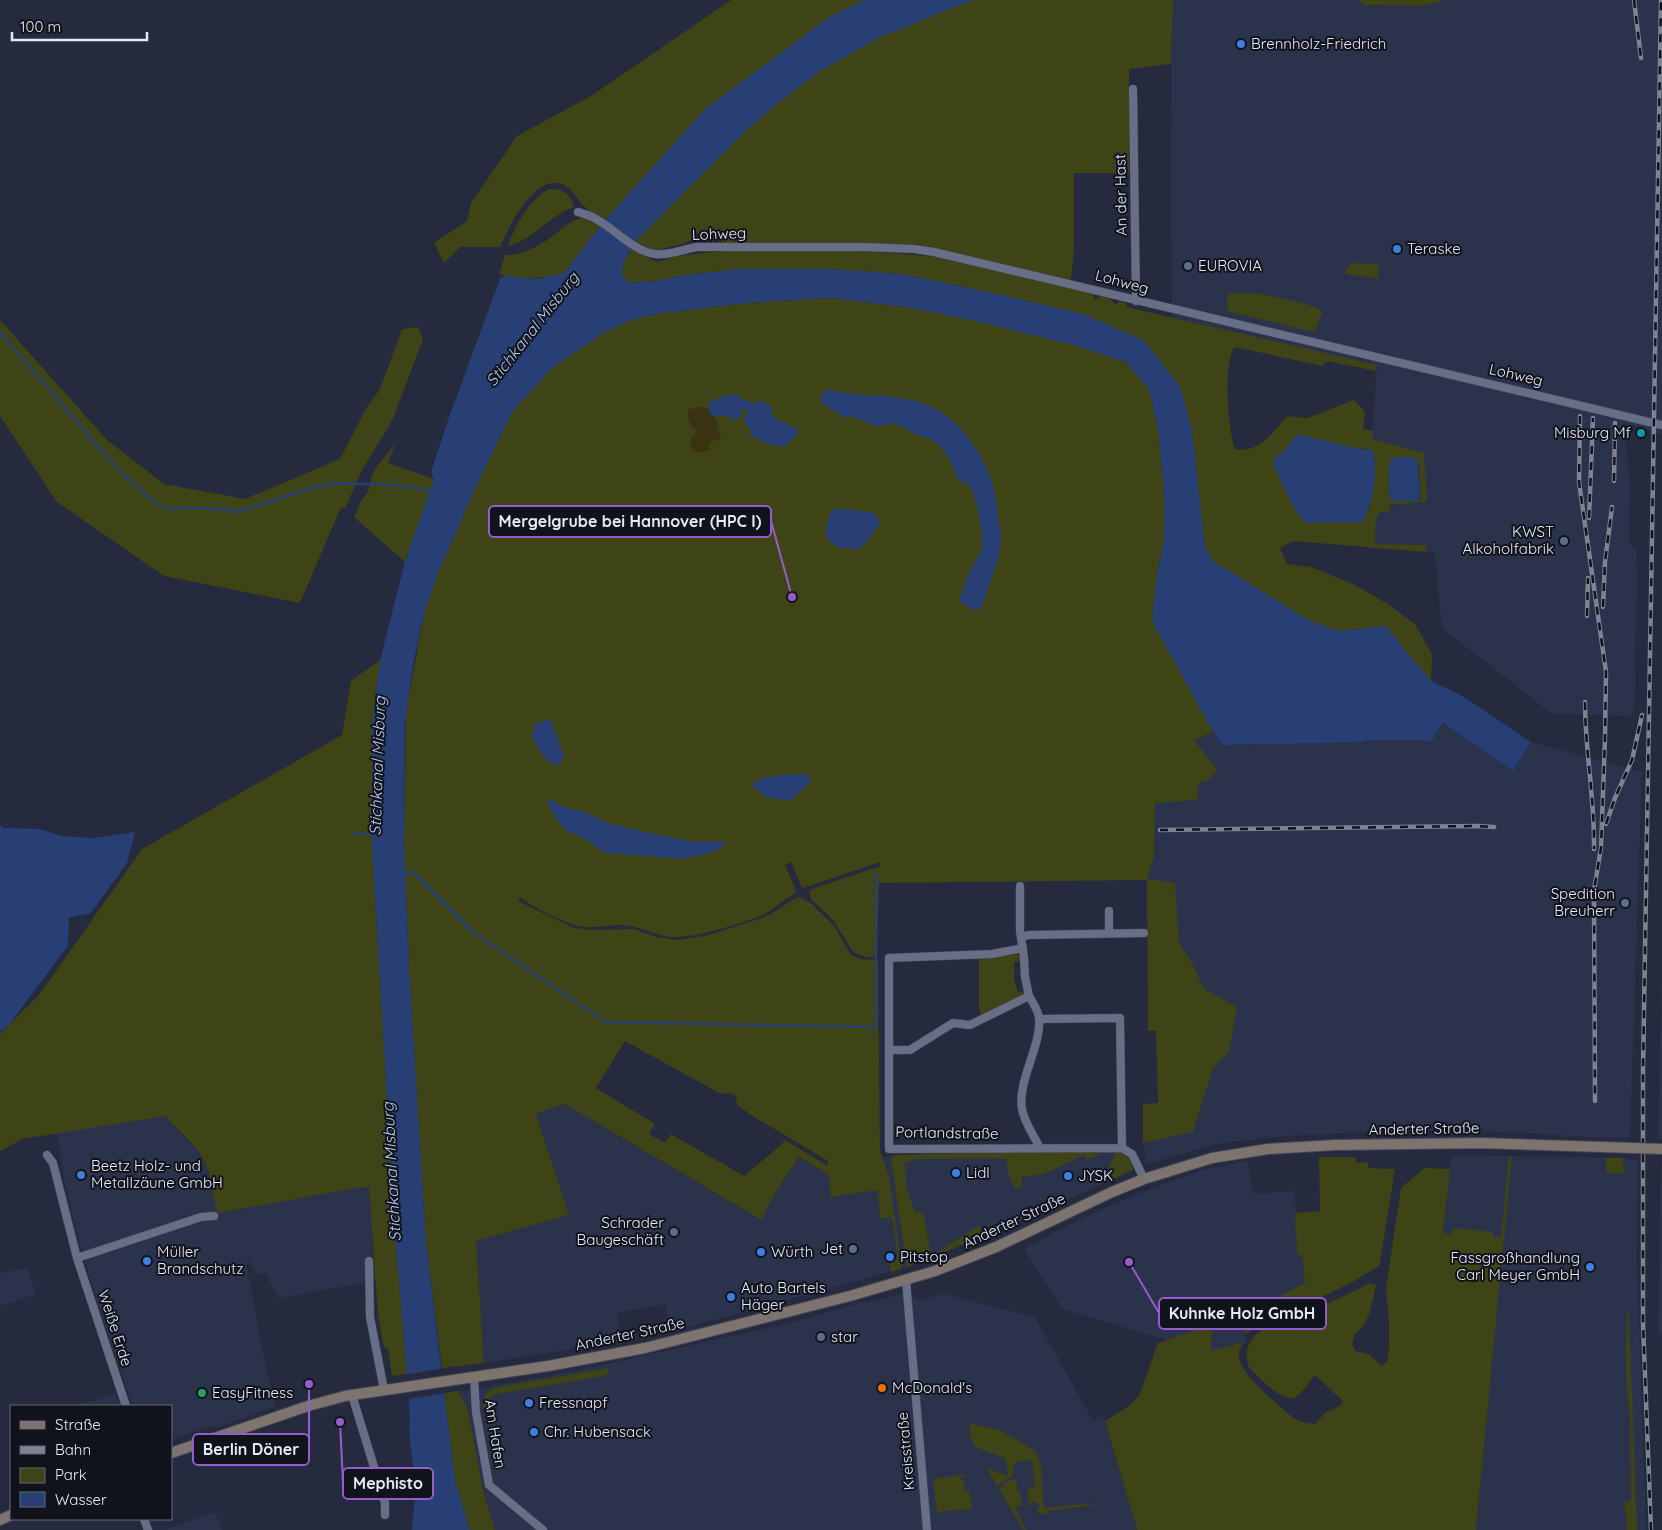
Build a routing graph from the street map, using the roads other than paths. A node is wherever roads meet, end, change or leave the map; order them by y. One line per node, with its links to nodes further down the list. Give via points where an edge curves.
1 (1133, 89): 3 (street, An der Hast)
2 (578, 212): 3 (street, Lohweg, via 597,219 640,249 662,255 697,247 915,249 966,258)
3 (1136, 301): 4 (street, Lohweg)
4 (1662, 425)
5 (1020, 886): 9 (street)
6 (1109, 911): 7 (street)
7 (1109, 933): 8 (street); 9 (street)
8 (1144, 933)
9 (1021, 937): 10 (street)
10 (1023, 948): 11 (street, via 1024,977); 13 (street, Portlandstraße, via 992,954 889,958)
11 (1029, 996): 12 (street); 13 (street, via 970,1025 953,1023 910,1050)
12 (1039, 1019): 14 (street, via 1039,1031 1021,1100 1025,1117); 15 (street, via 1120,1018)
13 (890, 1050): 14 (street, Portlandstraße, via 889,1149)
14 (1040, 1148): 15 (street, Portlandstraße)
15 (1122, 1148): 18 (street, via 1132,1154)
16 (1662, 1149): 18 (main road, Anderter Straße, bridge, via 1490,1143 1297,1147 1212,1158)
17 (47, 1155): 20 (street, Weiße Erde, via 53,1163)
18 (1144, 1179): 22 (main road, Anderter Straße, via 996,1247)
19 (214, 1216): 20 (street, via 192,1220)
20 (77, 1258): 26 (street, Weiße Erde)
21 (369, 1261): 24 (street, via 370,1317)
22 (906, 1280): 23 (main road, Anderter Straße, via 645,1348); 30 (street, Kreisstraße)
23 (474, 1377): 24 (main road, Anderter Straße); 29 (street, Am Hafen, via 476,1412 489,1485)
24 (384, 1390): 25 (main road, Anderter Straße)
25 (352, 1395): 27 (main road, Anderter Straße, via 308,1406); 28 (street, via 386,1503)
26 (126, 1405)
27 (172, 1453)
28 (385, 1515)
29 (543, 1530)
30 (927, 1530)

